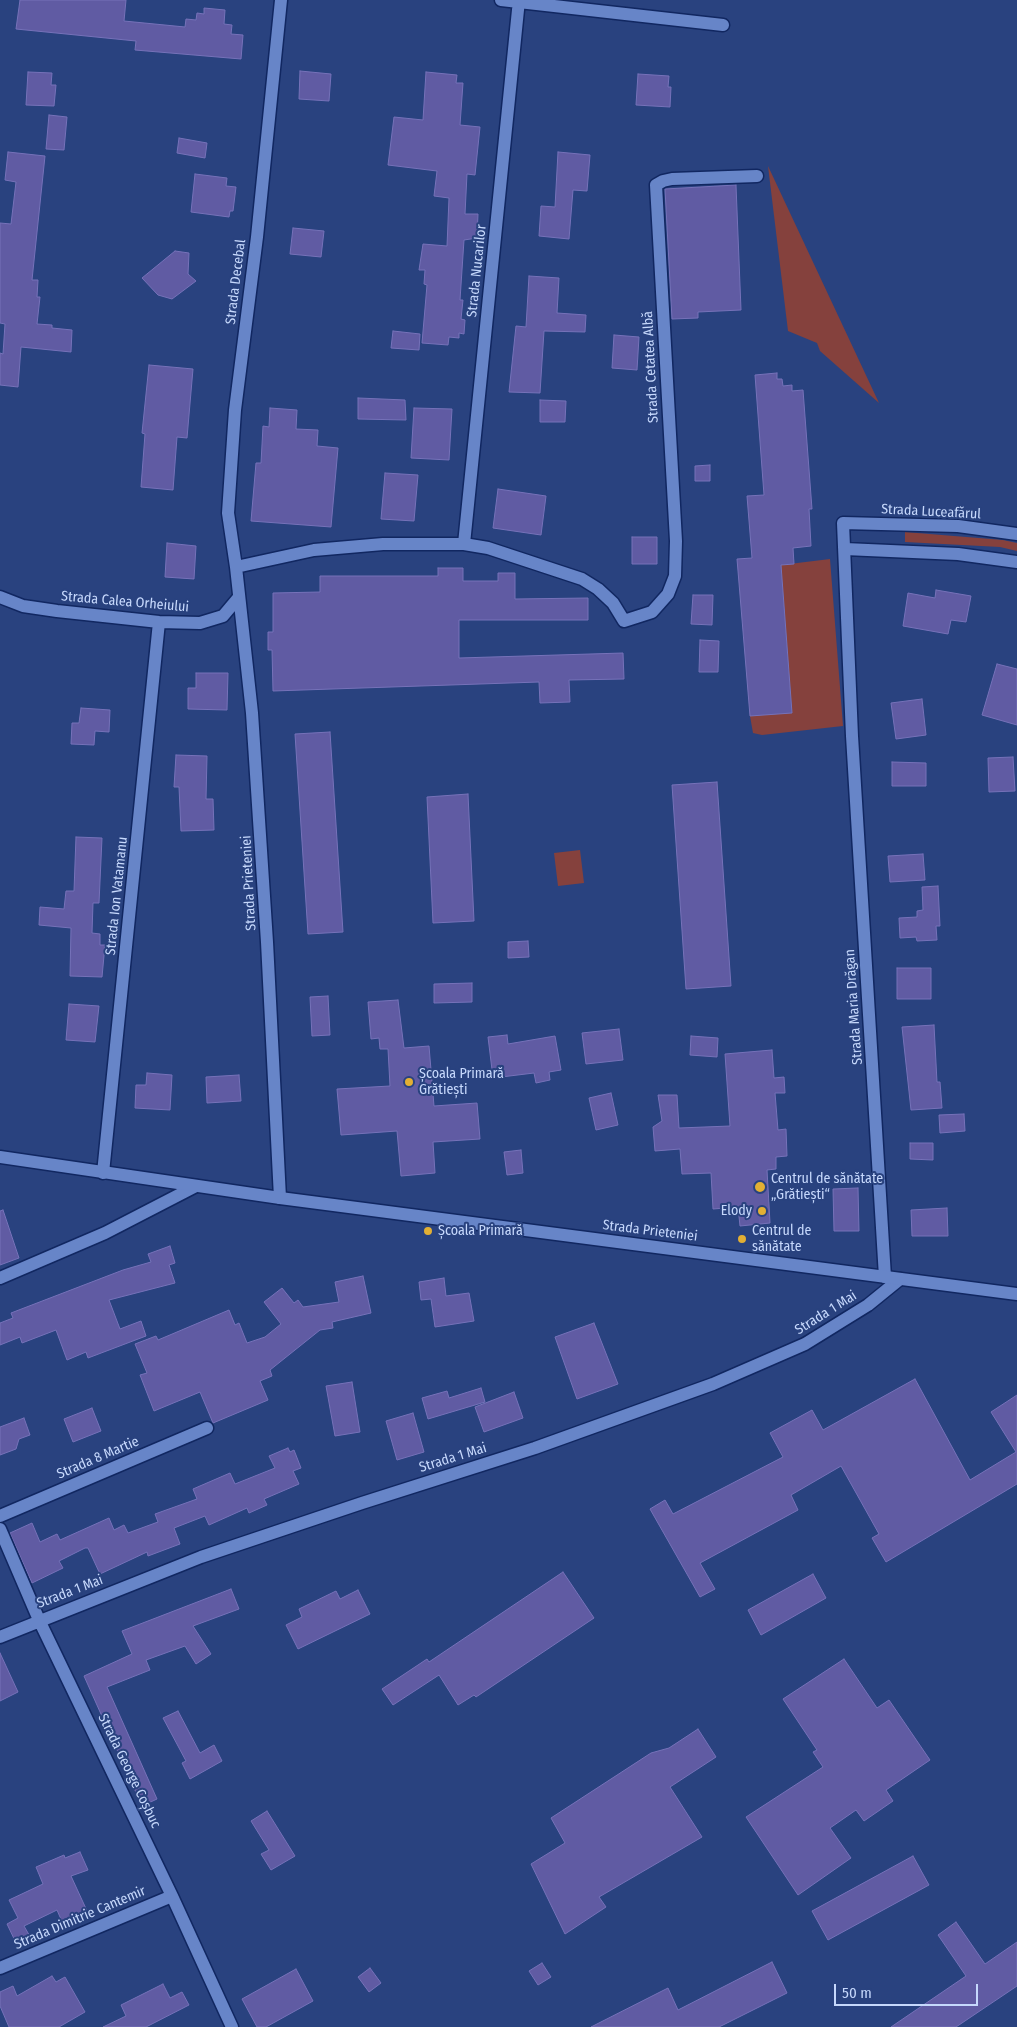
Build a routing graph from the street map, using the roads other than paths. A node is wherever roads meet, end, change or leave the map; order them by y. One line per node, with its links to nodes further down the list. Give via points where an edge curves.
1 (281, 0): 11 (street, Strada Decebal, via 235,420 228,513)
2 (501, 0): 3 (street)
3 (519, 1): 4 (street); 8 (street, Strada Nucarilor)
4 (723, 25)
5 (757, 176): 8 (street, Strada Cetatea Albă, via 672,179 656,185 676,541 675,576 668,594 652,612 624,620 598,588 582,579 488,548)
6 (844, 523): 7 (street, Strada Luceafărul, via 958,526); 9 (street, Strada Maria Drăgan)
7 (1017, 534)
8 (464, 544): 11 (street, via 382,544 314,550)
9 (845, 549): 10 (street, via 958,554); 19 (street, Strada Maria Drăgan, via 852,736)
10 (1017, 562)
11 (236, 567): 13 (street, Strada Prieteniei)
12 (0, 597): 14 (street, Strada Calea Orheiului, via 23,606)
13 (239, 597): 14 (street, Strada Calea Orheiului, via 223,616 200,623); 18 (street, Strada Prieteniei, via 260,813)
14 (159, 622): 16 (street, Strada Ion Vatamanu)
15 (0, 1157): 16 (street, Strada Prieteniei)
16 (103, 1173): 17 (street, Strada Prieteniei)
17 (196, 1186): 18 (street, Strada Prieteniei); 20 (street, via 105,1233)
18 (280, 1198): 19 (street, Strada Prieteniei)
19 (885, 1277): 21 (street, Strada Prieteniei)
20 (0, 1278)
21 (900, 1279): 22 (street, Strada Prieteniei); 26 (street, Strada 1 Mai, via 868,1305 805,1344 713,1384 535,1448 201,1557)
22 (1017, 1294)
23 (207, 1428): 24 (street, Strada 8 Martie)
24 (0, 1516)
25 (0, 1529): 26 (street, Strada George Coșbuc)
26 (40, 1620): 27 (street, Strada 1 Mai); 28 (street, Strada George Coșbuc)
27 (0, 1637)
28 (172, 1896): 29 (street, Strada Dimitrie Cantemir); 30 (street, Strada George Coșbuc)
29 (0, 1968)
30 (232, 2027)

